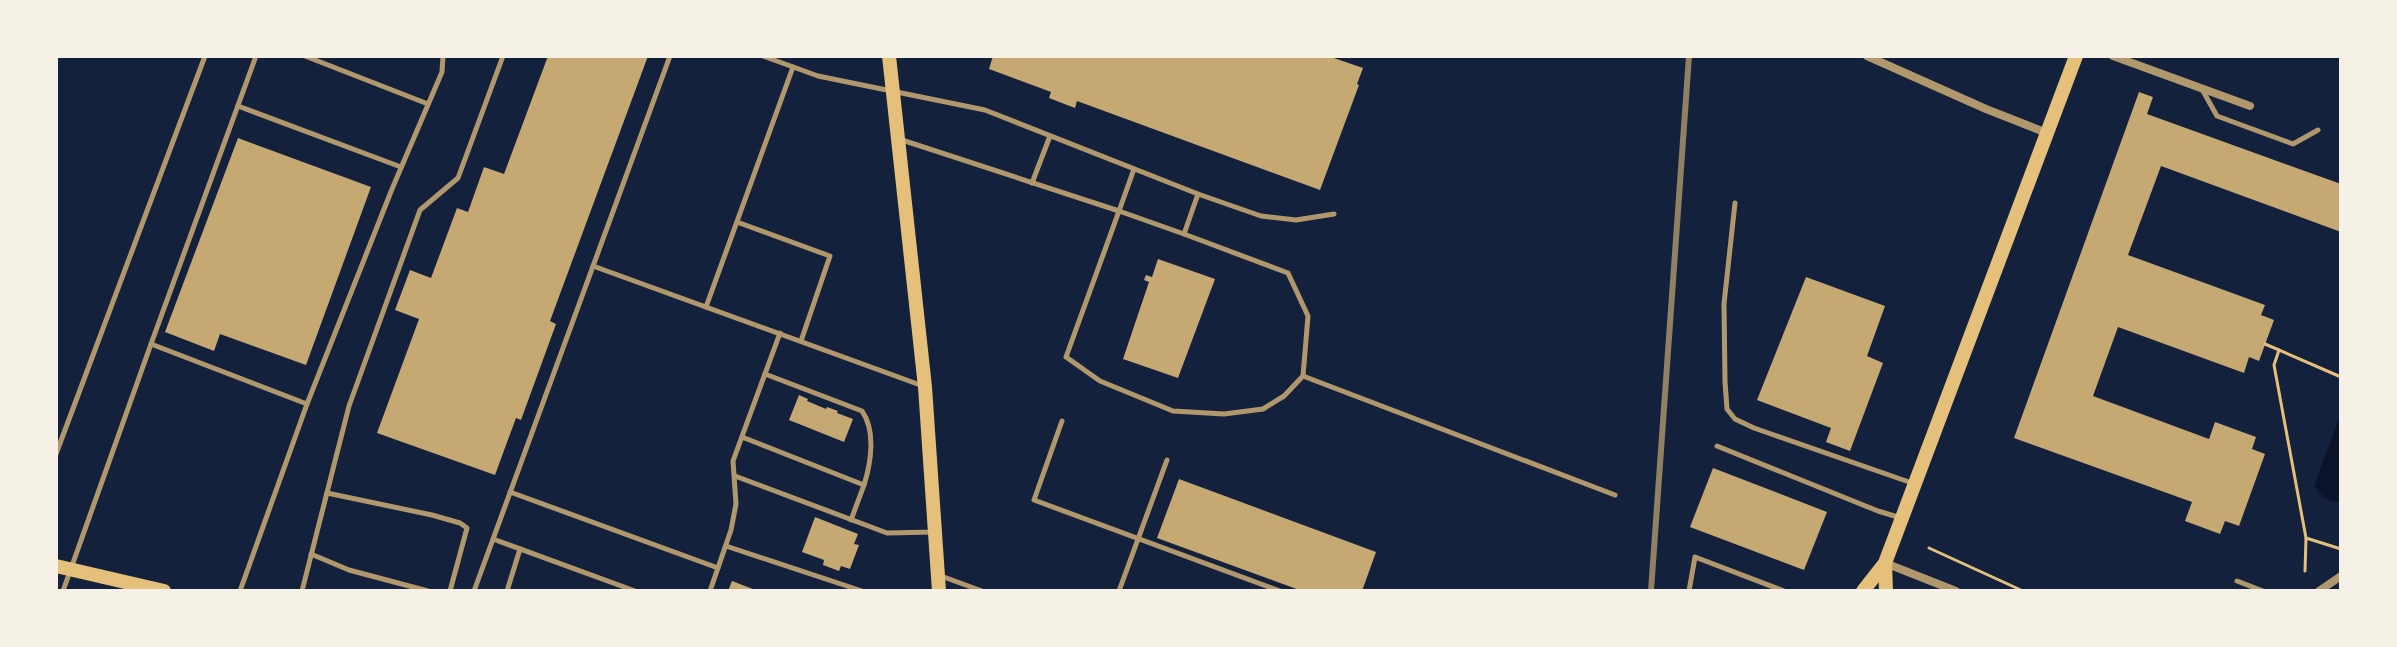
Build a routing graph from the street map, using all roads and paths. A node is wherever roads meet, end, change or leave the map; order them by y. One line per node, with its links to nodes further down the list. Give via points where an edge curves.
1 (205, 56): 46 (lane)
2 (256, 56): 16 (lane)
3 (305, 56): 15 (lane)
4 (443, 56): 15 (lane)
5 (503, 56): 52 (lane, via 458,178 420,210 349,406)
6 (670, 56): 31 (lane)
7 (763, 56): 12 (lane)
8 (889, 56): 14 (main road)
9 (1867, 56): 19 (street)
10 (2076, 56): 19 (main road)
11 (2113, 56): 13 (street)
12 (793, 67): 14 (lane); 29 (lane)
13 (2202, 88): 17 (street); 18 (lane, via 2217,116 2267,135 2293,144)
14 (892, 92): 20 (lane, via 985,110); 21 (main road)
15 (428, 104): 22 (lane)
16 (238, 106): 22 (lane); 35 (lane)
17 (2250, 106)
18 (2318, 130)
19 (2047, 133): 49 (main road)
20 (1050, 136): 23 (lane); 24 (lane)
21 (897, 138): 24 (lane); 41 (main road)
22 (401, 167): 42 (lane)
23 (1134, 169): 25 (lane); 27 (lane)
24 (1032, 183): 27 (lane)
25 (1198, 194): 28 (lane, via 1261,216 1296,220); 30 (lane)
26 (1735, 203): 49 (lane, via 1724,304 1727,409 1754,428)
27 (1119, 211): 30 (lane); 39 (lane, via 1066,357 1100,381 1173,411 1224,414 1263,409)
28 (1334, 214)
29 (737, 222): 32 (lane); 34 (lane, via 830,256)
30 (1184, 234): 39 (lane, via 1288,273 1308,316)
31 (593, 266): 32 (lane); 51 (lane)
32 (706, 307): 33 (lane)
33 (780, 333): 34 (lane); 38 (lane)
34 (801, 341): 41 (lane)
35 (151, 344): 42 (lane); 66 (lane)
36 (2265, 344): 37 (path)
37 (2279, 350): 40 (path); 57 (path, via 2274,365)
38 (765, 374): 44 (lane); 50 (lane, via 862,411 869,422 870,467)
39 (1303, 376): 53 (lane)
40 (2341, 377)
41 (925, 387): 56 (main road)
42 (307, 404): 74 (lane)
43 (1062, 421): 59 (lane, via 1034,500)
44 (742, 437): 48 (lane); 50 (lane)
45 (1717, 446): 54 (lane)
46 (56, 454)
47 (1167, 460): 59 (lane)
48 (734, 476): 55 (lane); 60 (lane, via 736,504)
49 (1914, 484): 54 (main road)
50 (864, 485): 55 (lane)
51 (510, 492): 58 (lane); 67 (lane)
52 (327, 493): 64 (lane); 77 (lane, via 432,515 467,528)
53 (1615, 495)
54 (1902, 518): 65 (main road)
55 (851, 520): 56 (lane, via 887,533)
56 (936, 532): 69 (main road)
57 (2306, 538): 63 (path); 68 (path)
58 (493, 539): 62 (lane); 78 (lane)
59 (1138, 540): 85 (lane); 86 (lane)
60 (726, 546): 67 (lane); 82 (lane)
61 (1929, 548): 92 (path)
62 (520, 549): 79 (lane); 80 (lane)
63 (2341, 549)
64 (311, 554): 75 (lane); 76 (lane)
65 (1885, 563): 89 (main road); 90 (main road); 91 (street)
66 (63, 568): 72 (lane); 73 (main road)
67 (718, 568): 81 (lane)
68 (2305, 571)
69 (938, 575): 83 (main road); 84 (lane)
70 (2341, 576): 94 (street)
71 (2237, 581): 93 (lane)
72 (63, 591)
73 (164, 591)
74 (240, 591)
75 (302, 591)
76 (428, 591)
77 (450, 591)
78 (474, 591)
79 (507, 591)
80 (635, 591)
81 (710, 591)
82 (862, 591)
83 (939, 591)
84 (982, 591)
85 (1119, 591)
86 (1280, 591)
87 (1689, 591): 88 (lane, via 1695,557)
88 (1784, 591)
89 (1863, 591)
90 (1886, 591)
91 (1956, 591)
92 (2023, 591)
93 (2263, 591)
94 (2319, 591)

